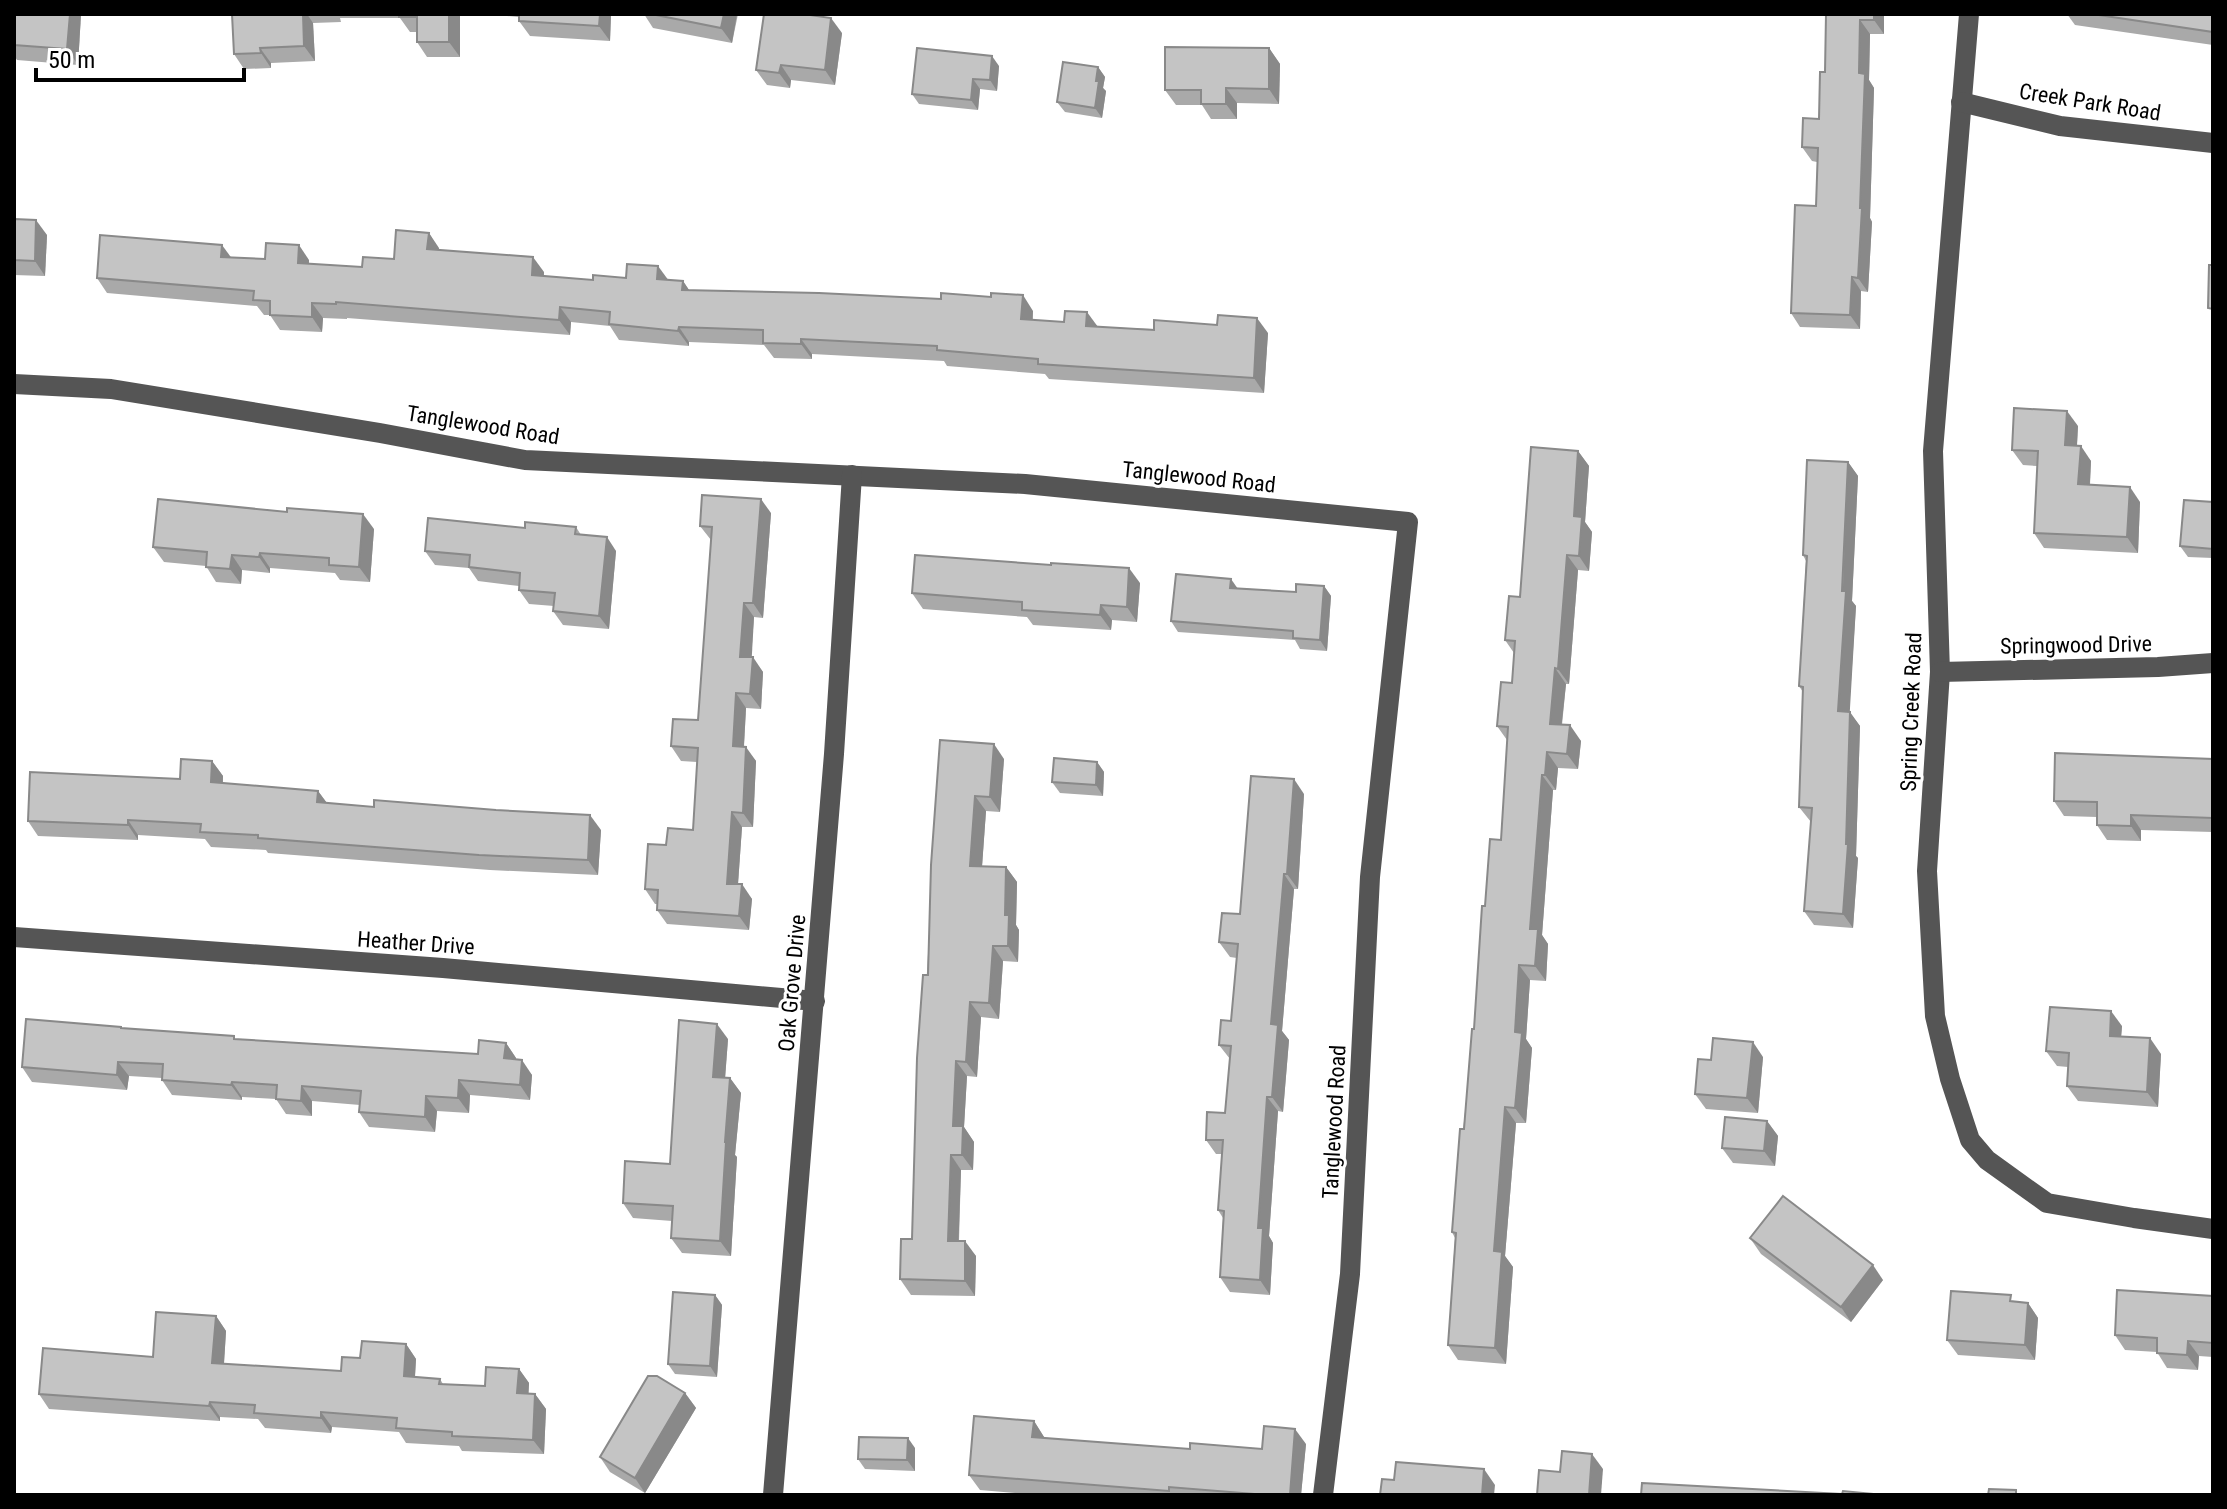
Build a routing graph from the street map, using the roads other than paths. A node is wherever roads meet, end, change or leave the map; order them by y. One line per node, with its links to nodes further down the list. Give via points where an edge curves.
1 (1969, 14): 2 (street, Spring Creek Road)
2 (1961, 102): 3 (street, Creek Park Road, via 2060,126); 7 (street, Spring Creek Road, via 1933,451)
3 (2213, 143)
4 (14, 384): 5 (street, Tanglewood Road, via 111,389 525,460)
5 (852, 475): 9 (street, Oak Grove Drive); 12 (street, Tanglewood Road, via 1025,484 1408,522 1370,877 1350,1274)
6 (2213, 663): 7 (street, Springwood Drive)
7 (1940, 672): 10 (street, Spring Creek Road, via 1927,871 1935,1016 1970,1140 1987,1160 2047,1203)
8 (14, 937): 9 (street, Heather Drive)
9 (815, 1001): 11 (street, Oak Grove Drive)
10 (2213, 1229)
11 (773, 1495)
12 (1323, 1495)

